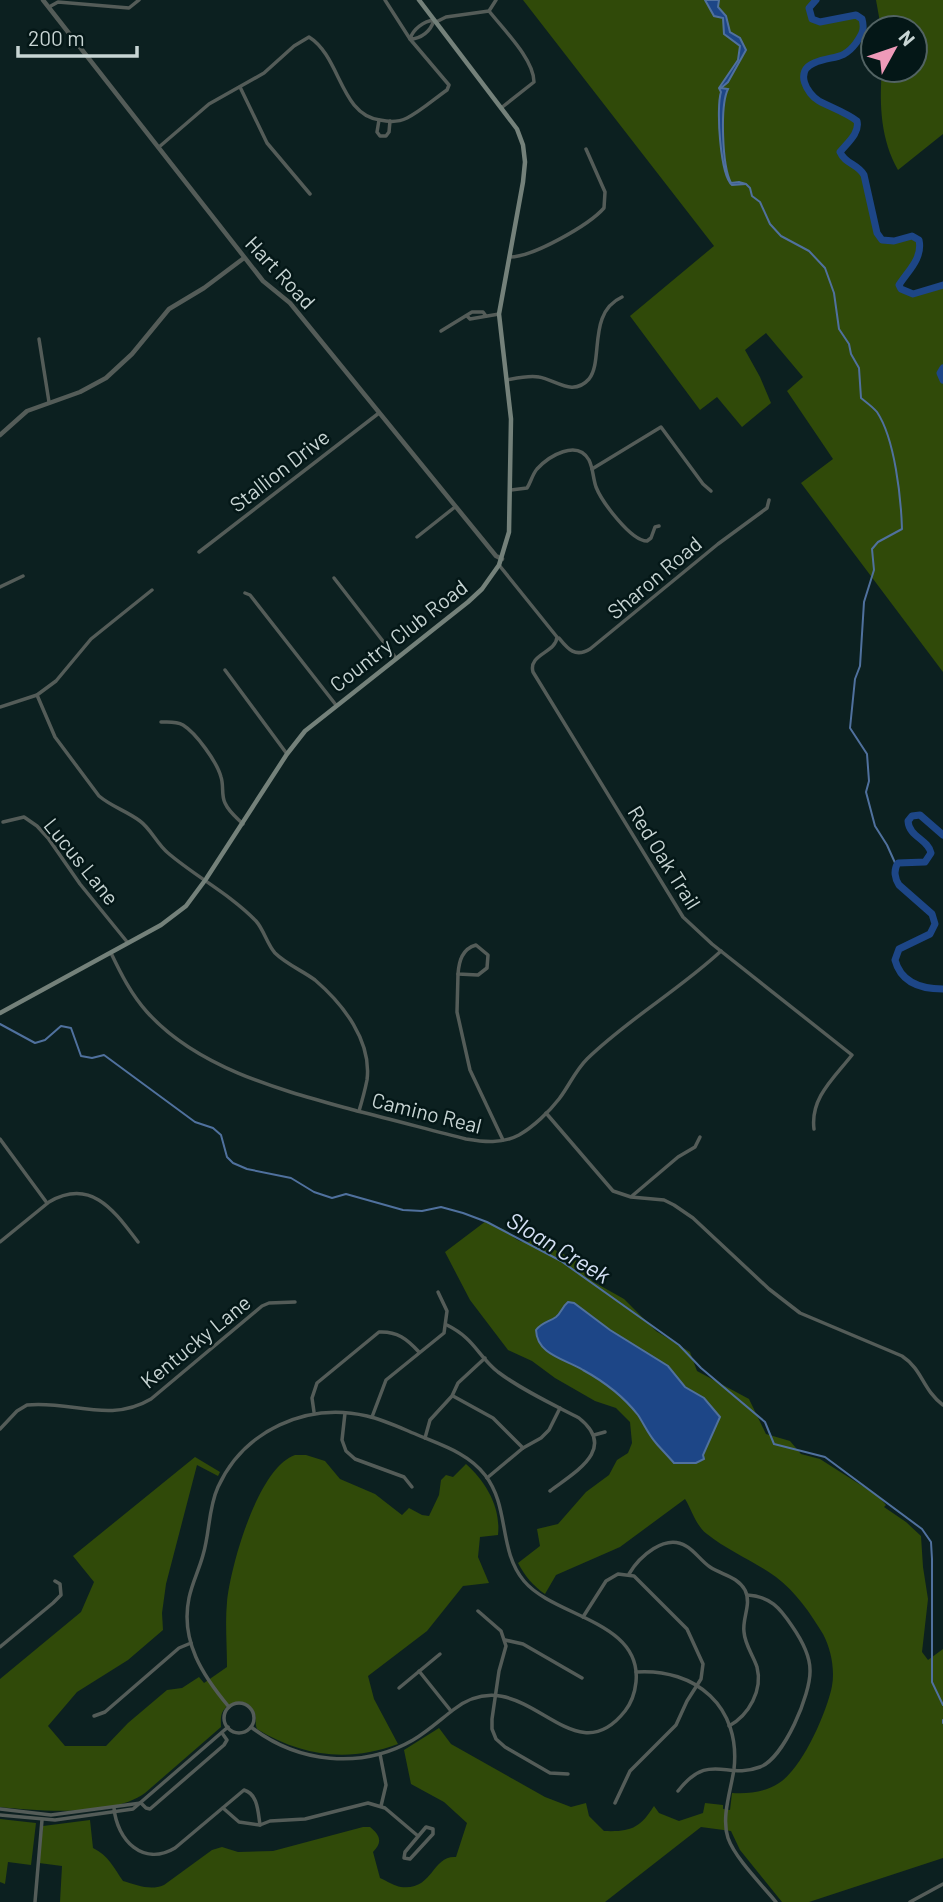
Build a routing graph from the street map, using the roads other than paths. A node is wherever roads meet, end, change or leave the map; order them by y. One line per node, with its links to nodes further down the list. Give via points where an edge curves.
1 (43, 0): 6 (street, Hart Road)
2 (139, 0): 6 (street, via 129,8 58,2)
3 (385, 0): 9 (street)
4 (419, 0): 8 (main road, Country Club Road)
5 (496, 0): 7 (street)
6 (49, 7): 14 (street, Hart Road)
7 (489, 11): 8 (street); 11 (street, via 528,62 534,82)
8 (435, 21): 9 (street, via 417,39); 9 (street, via 427,21); 11 (main road, Country Club Road)
9 (410, 39): 13 (street, via 449,88 409,117)
10 (240, 87): 12 (street, via 309,37 334,66 353,105); 14 (street, via 209,104); 16 (street, via 267,143)
11 (502, 108): 17 (main road, Country Club Road, via 517,129 525,162)
12 (379, 120): 13 (street); 13 (street, via 377,132 386,136)
13 (390, 121)
14 (159, 147): 18 (street, Hart Road)
15 (586, 149): 17 (street, via 605,192 604,208 537,251)
16 (310, 194)
17 (508, 257): 20 (main road, Country Club Road)
18 (244, 258): 24 (street, via 169,309 106,378); 25 (street, Hart Road, via 290,303)
19 (622, 297): 23 (street, via 612,303 602,322 586,382 568,387 534,376)
20 (499, 314): 21 (street, via 472,312); 23 (main road, Country Club Road)
21 (441, 331)
22 (39, 339): 24 (street)
23 (507, 380): 28 (main road, Country Club Road)
24 (49, 402): 26 (street, via 27,411)
25 (379, 413): 31 (street, Hart Road); 34 (street, Stallion Drive)
26 (0, 435)
27 (592, 469): 28 (street, via 580,452 565,451 537,469 527,488); 29 (street, via 661,427); 32 (street, via 601,497 637,539 647,541)
28 (511, 491): 35 (main road, Country Club Road)
29 (711, 491)
30 (768, 500): 42 (street, Sharon Road, via 767,508 590,649 573,652)
31 (455, 507): 33 (street); 35 (street, Hart Road)
32 (659, 526)
33 (417, 537)
34 (199, 552)
35 (502, 559): 36 (main road, Country Club Road)
36 (499, 565): 42 (street); 43 (main road, Country Club Road, via 468,602)
37 (23, 576): 39 (street)
38 (334, 578): 43 (street)
39 (0, 587)
40 (152, 590): 45 (street, via 91,639 56,681)
41 (245, 593): 46 (street)
42 (555, 633): 54 (street, Red Oak Trail, via 556,643 534,661 533,672 681,914)
43 (396, 658): 46 (main road, Country Club Road)
44 (225, 670): 49 (street)
45 (37, 695): 47 (street); 52 (street, via 55,737 99,796 143,823 167,852)
46 (336, 705): 49 (main road, Country Club Road, via 305,731)
47 (0, 707)
48 (161, 722): 51 (street, via 184,726 210,755 223,780 223,800)
49 (288, 754): 51 (main road, Country Club Road)
50 (3, 822): 53 (street, Lucus Lane, via 23,817 37,826)
51 (243, 824): 52 (main road, Country Club Road)
52 (206, 879): 53 (main road, Country Club Road, via 186,906); 58 (street, via 255,920 275,953 314,980 349,1018 363,1046 367,1070)
53 (128, 943): 55 (main road, Country Club Road)
54 (721, 951): 59 (street, Camino Real, via 613,1035 584,1062); 60 (street, Red Oak Trail, via 852,1055 818,1098)
55 (111, 953): 57 (main road, Country Club Road); 58 (street, Camino Real, via 147,1013 195,1051 286,1092)
56 (458, 974): 56 (street, via 460,958 468,948 480,946 488,954 483,972); 63 (street, via 457,1012 470,1070)
57 (0, 1013)
58 (359, 1111): 63 (street, Camino Real, via 466,1139)
59 (546, 1113): 63 (street, Camino Real, via 520,1134); 64 (street, via 610,1188)
60 (814, 1129)
61 (700, 1137): 64 (street, via 695,1147)
62 (0, 1139): 65 (street)
63 (503, 1140)
64 (631, 1197): 74 (street, via 664,1200 678,1208 800,1313 913,1363 925,1387)
65 (47, 1203): 66 (street); 67 (street, via 78,1193 96,1197 113,1210)
66 (0, 1242)
67 (138, 1242)
68 (438, 1292): 70 (street, via 447,1311)
69 (295, 1302): 79 (street, Kentucky Lane, via 262,1306 138,1407 115,1411 27,1405)
70 (447, 1325): 71 (street, via 444,1333); 72 (street, via 460,1331)
71 (419, 1352): 76 (street, via 400,1335 379,1332 317,1383); 78 (street, via 386,1380)
72 (485, 1358): 73 (street, via 464,1376); 75 (street, via 499,1372)
73 (452, 1396): 82 (street, via 430,1420); 83 (street, via 493,1418)
74 (943, 1405)
75 (560, 1408): 81 (street, via 579,1418); 83 (street, via 549,1430)
76 (314, 1413): 77 (street); 93 (street, via 262,1435 223,1477 213,1499 204,1555 188,1601)
77 (345, 1413): 78 (street); 85 (street, via 342,1440 346,1451 355,1459 404,1477)
78 (372, 1417): 82 (street)
79 (0, 1429)
80 (605, 1432): 81 (street)
81 (594, 1435): 86 (street, via 590,1459)
82 (425, 1438): 84 (street, via 464,1457)
83 (523, 1448): 84 (street)
84 (487, 1478): 91 (street, via 501,1507 508,1552 518,1574 542,1597)
85 (412, 1487)
86 (550, 1491)
87 (629, 1574): 89 (street, via 658,1547 678,1540 711,1568 737,1580); 91 (street, via 606,1581); 99 (street, via 643,1582 690,1633 703,1664)
88 (55, 1581): 94 (street, via 61,1595)
89 (747, 1595): 105 (street, via 744,1634 758,1683 747,1712); 110 (street, via 766,1598 788,1620 806,1651 810,1678 777,1755 760,1767)
90 (478, 1611): 92 (street)
91 (583, 1617): 97 (street, via 619,1638 631,1654)
92 (505, 1640): 98 (street, via 523,1644); 101 (street)
93 (191, 1643): 102 (street, via 202,1671); 104 (street)
94 (0, 1647)
95 (440, 1654): 96 (street)
96 (419, 1671): 100 (street); 103 (street)
97 (636, 1672): 99 (street, via 664,1672); 101 (street, via 627,1708 610,1724 588,1732 567,1729)
98 (582, 1678)
99 (698, 1685): 105 (street, via 717,1703); 114 (street, via 676,1725 627,1775)
100 (398, 1688)
101 (496, 1694): 103 (street, via 475,1696); 111 (street, via 492,1724 496,1739 545,1770)
102 (229, 1707): 106 (street); 107 (street, via 243,1703 251,1709)
103 (452, 1711): 109 (street, via 415,1739)
104 (94, 1716)
105 (729, 1726): 110 (street)
106 (228, 1727): 107 (street, via 239,1733); 108 (street)
107 (251, 1727): 109 (street, via 287,1748 315,1756 345,1759)
108 (222, 1733): 113 (street); 113 (street, via 224,1745 148,1810)
109 (380, 1754): 115 (street, via 386,1785)
110 (734, 1769): 112 (street, via 698,1773); 124 (street, via 729,1839)
111 (568, 1774)
112 (678, 1791)
113 (141, 1803): 117 (street)
114 (615, 1803)
115 (381, 1806): 120 (street, via 364,1804); 121 (street)
116 (223, 1808): 117 (street, via 176,1848 158,1854 131,1845 118,1829); 120 (street, via 239,1822); 120 (street, via 247,1790 255,1797)
117 (114, 1811): 119 (street)
118 (0, 1812): 119 (street)
119 (42, 1817): 123 (street)
120 (260, 1825)
121 (418, 1836): 121 (street, via 403,1854 406,1859 433,1829 426,1827)
122 (943, 1884): 125 (street)
123 (35, 1902)
124 (776, 1902)
125 (910, 1902)

